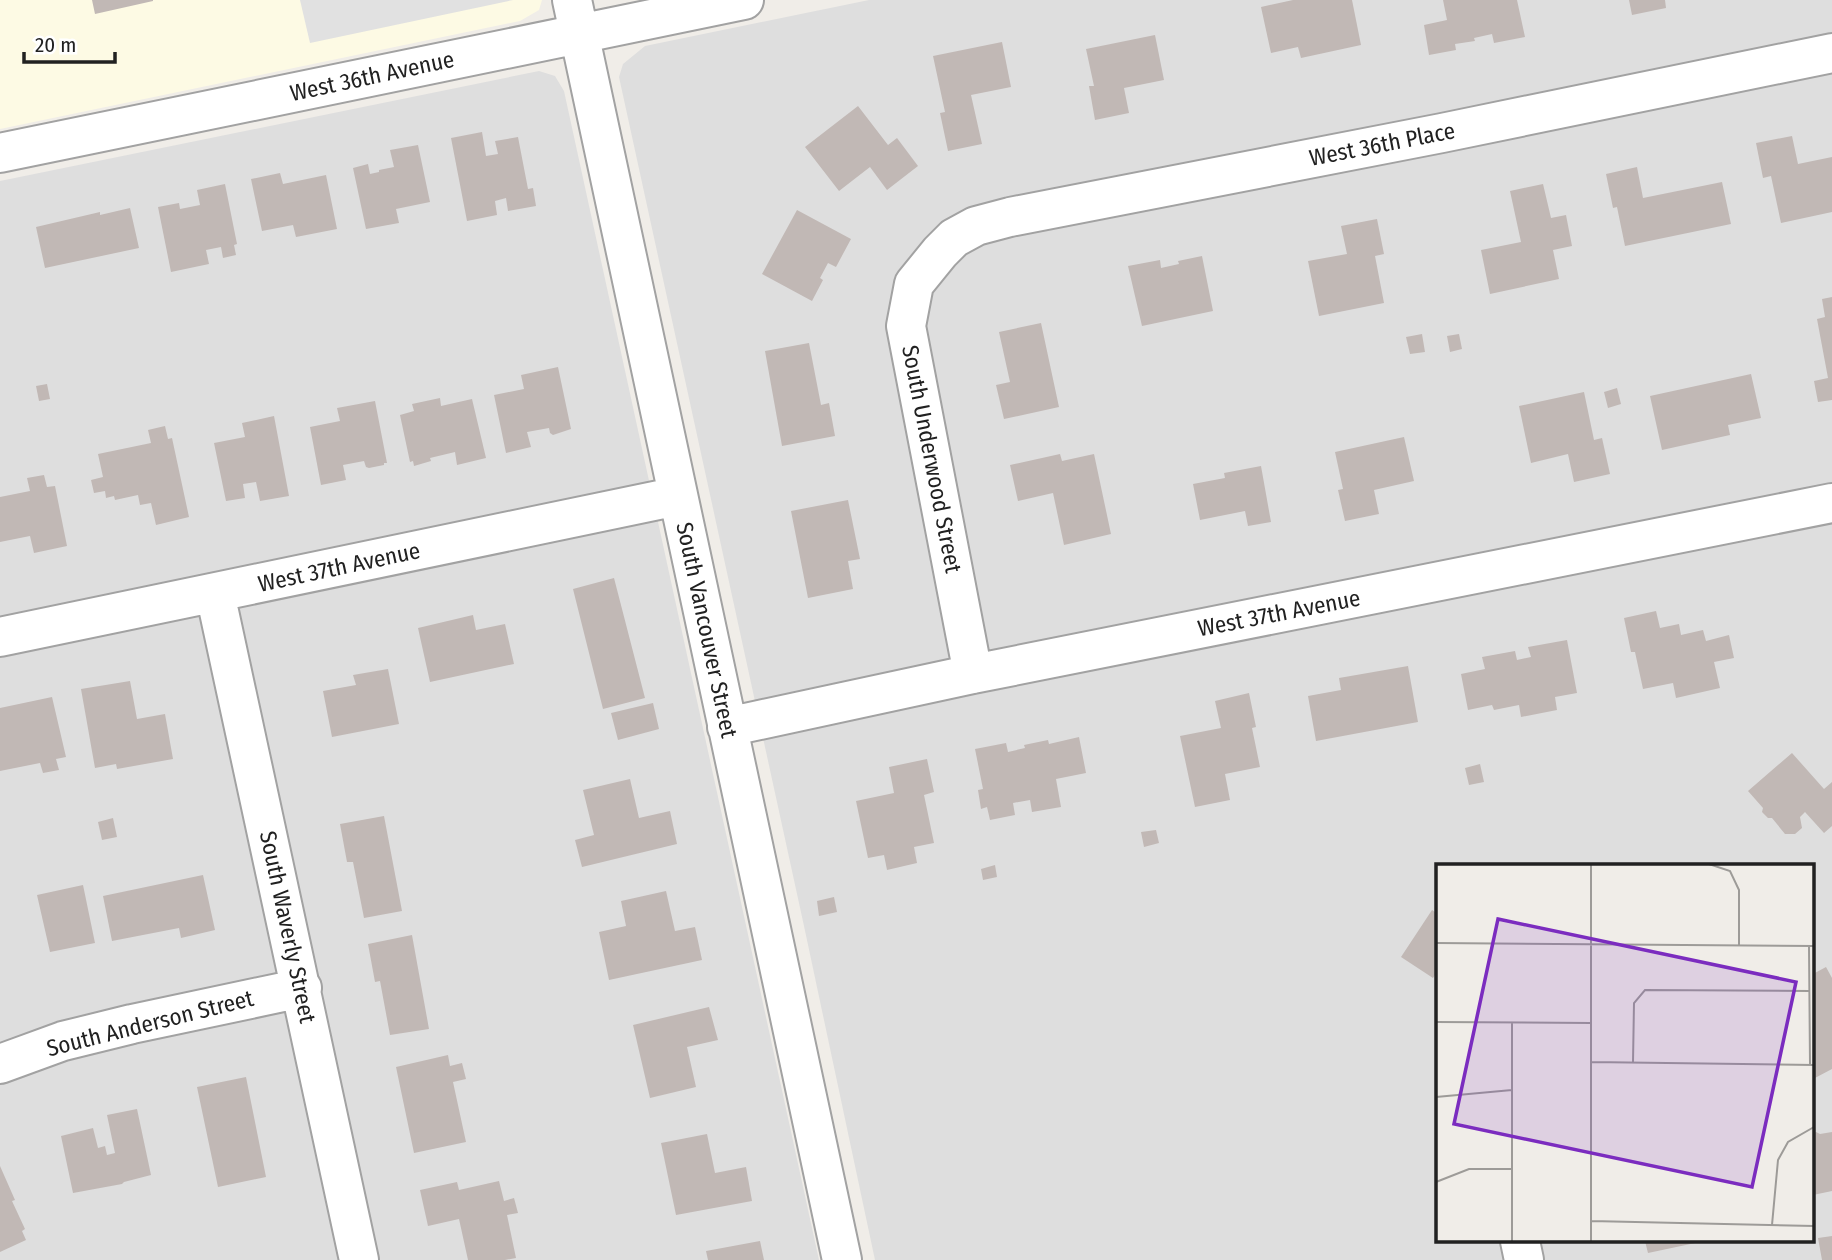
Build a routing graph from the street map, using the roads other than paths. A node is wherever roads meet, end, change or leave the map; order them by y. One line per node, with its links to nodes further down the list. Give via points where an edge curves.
1 (744, 0): 2 (street, West 36th Avenue)
2 (575, 17): 4 (street, West 36th Avenue); 6 (street, South Vancouver Street)
3 (1832, 53): 5 (street, West 36th Place, via 1010,217 976,226)
4 (0, 153)
5 (940, 252): 10 (street, South Underwood Street, via 914,284 906,326)
6 (678, 496): 8 (street, West 37th Avenue); 11 (street, South Vancouver Street)
7 (1832, 503): 10 (street, West 37th Avenue)
8 (215, 593): 9 (street, West 37th Avenue); 12 (street, South Waverly Street)
9 (0, 637)
10 (973, 674): 11 (street, West 37th Avenue)
11 (727, 727): 16 (street, South Vancouver Street)
12 (302, 988): 13 (street, South Anderson Street, via 63,1041); 15 (street, South Waverly Street)
13 (0, 1063)
14 (1520, 1242): 17 (street)
15 (359, 1260)
16 (842, 1260)
17 (1524, 1260)

